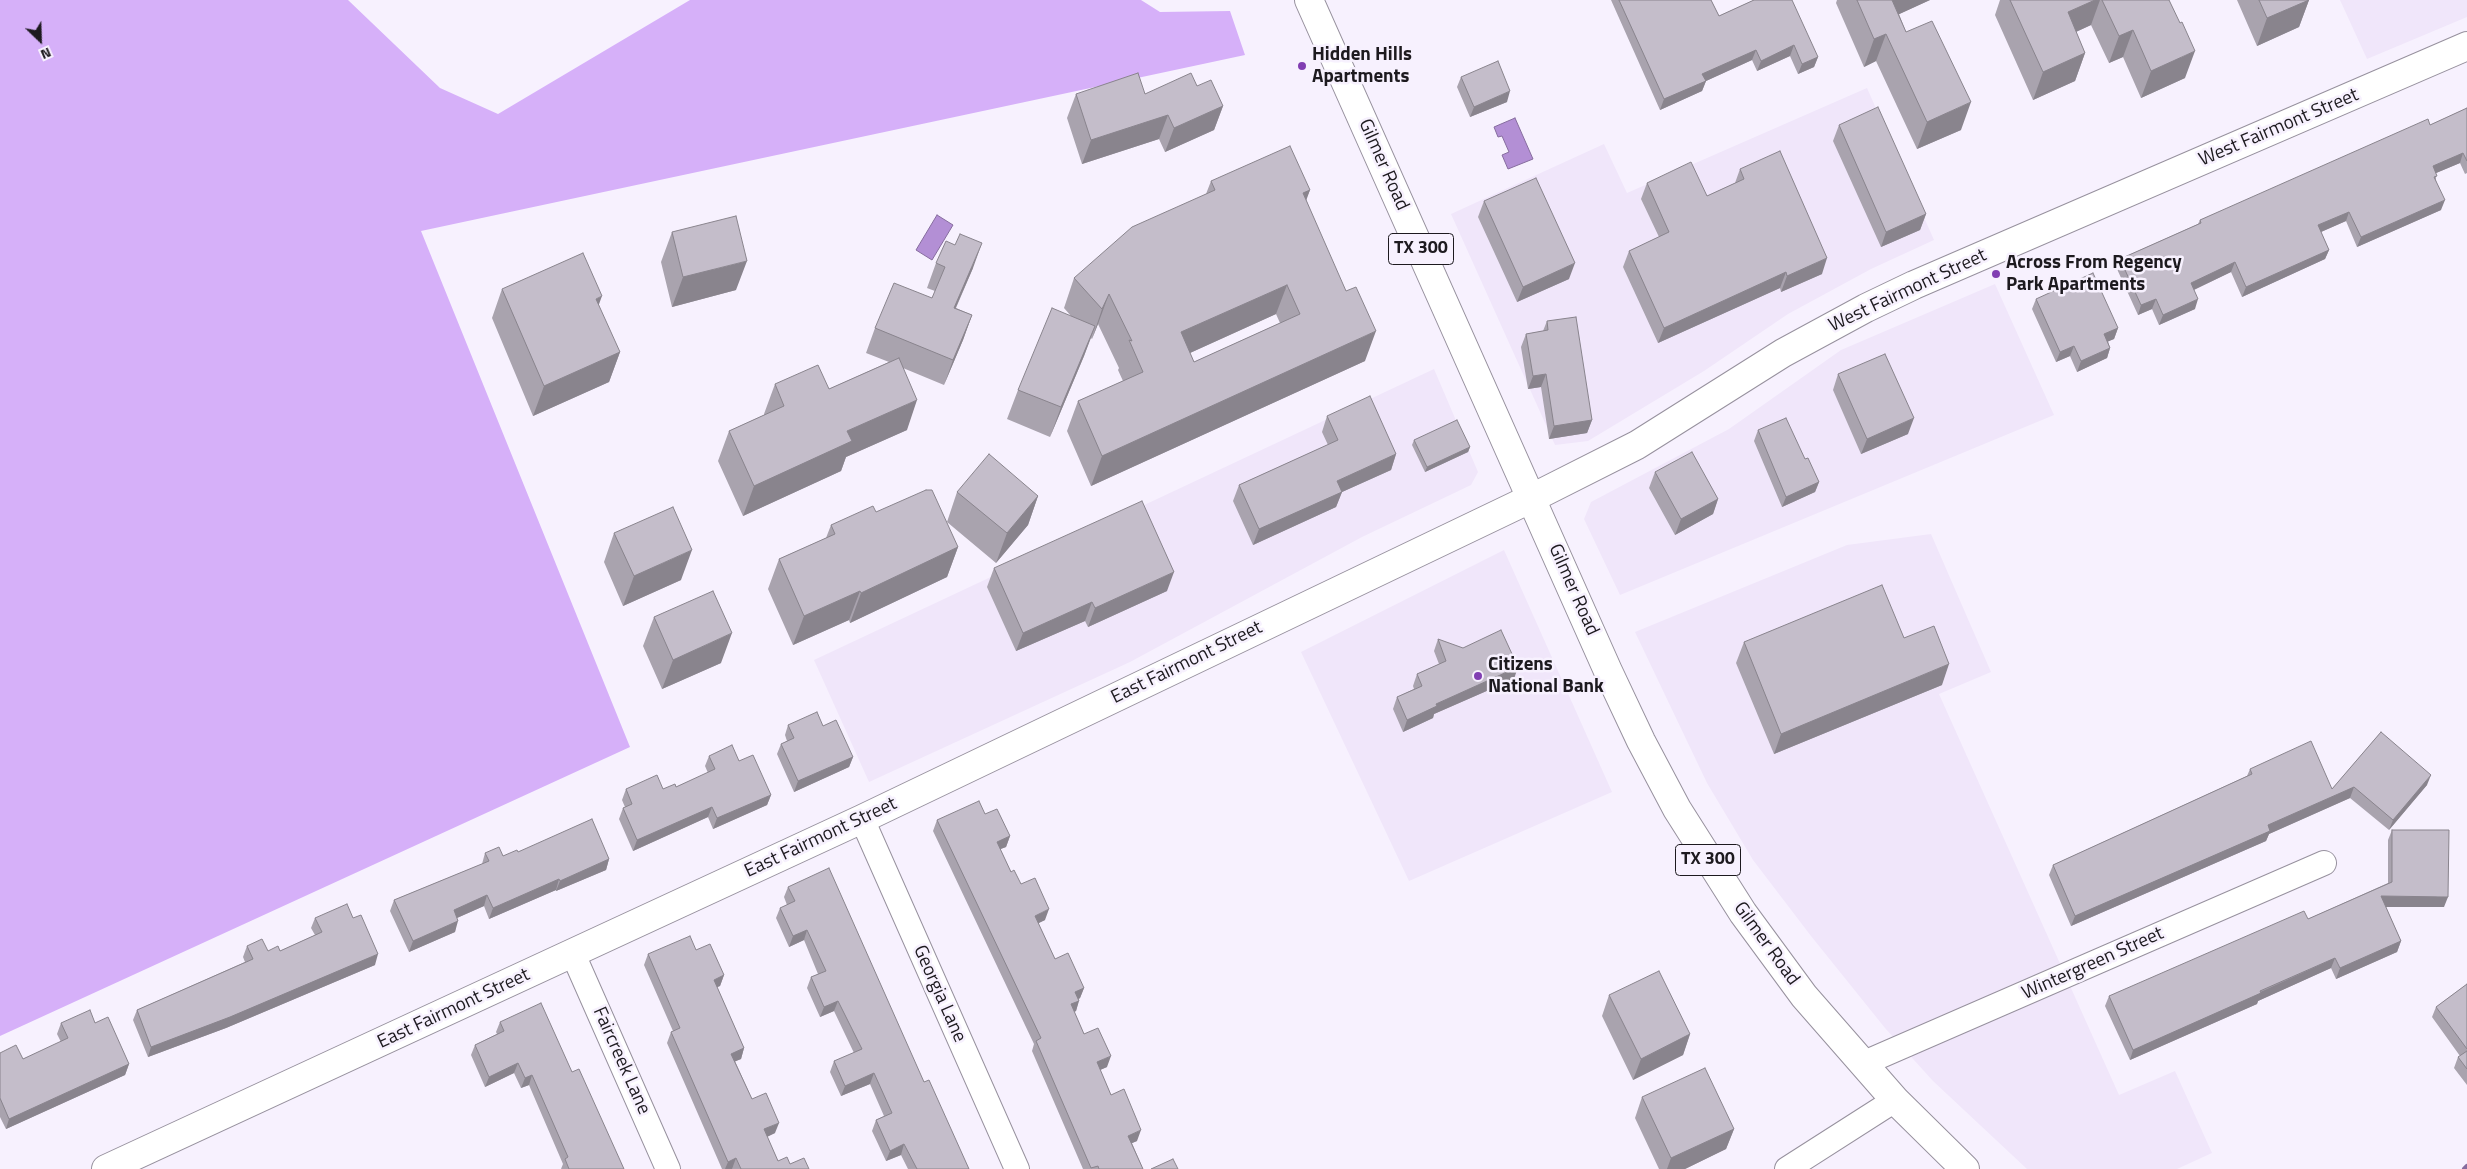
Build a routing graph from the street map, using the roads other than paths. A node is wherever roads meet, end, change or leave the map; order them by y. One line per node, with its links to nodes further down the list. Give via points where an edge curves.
1 (1309, 0): 3 (street, Gilmer Road / TX 300)
2 (2467, 46): 3 (street, West Fairmont Street, via 1874,304 1783,353 1637,445)
3 (1532, 498): 4 (street, East Fairmont Street); 7 (street, Gilmer Road / TX 300, via 1641,741 1678,809 1760,937)
4 (862, 819): 6 (street, East Fairmont Street); 11 (street, Georgia Lane)
5 (2324, 863): 7 (street, Wintergreen Street)
6 (573, 954): 9 (street, East Fairmont Street); 10 (street, Faircreek Lane)
7 (1862, 1064): 8 (street, Gilmer Road / TX 300)
8 (1895, 1100): 12 (street); 13 (street, Gilmer Road / TX 300)
9 (106, 1169)
10 (668, 1169)
11 (1017, 1169)
12 (1787, 1169)
13 (1965, 1169)

